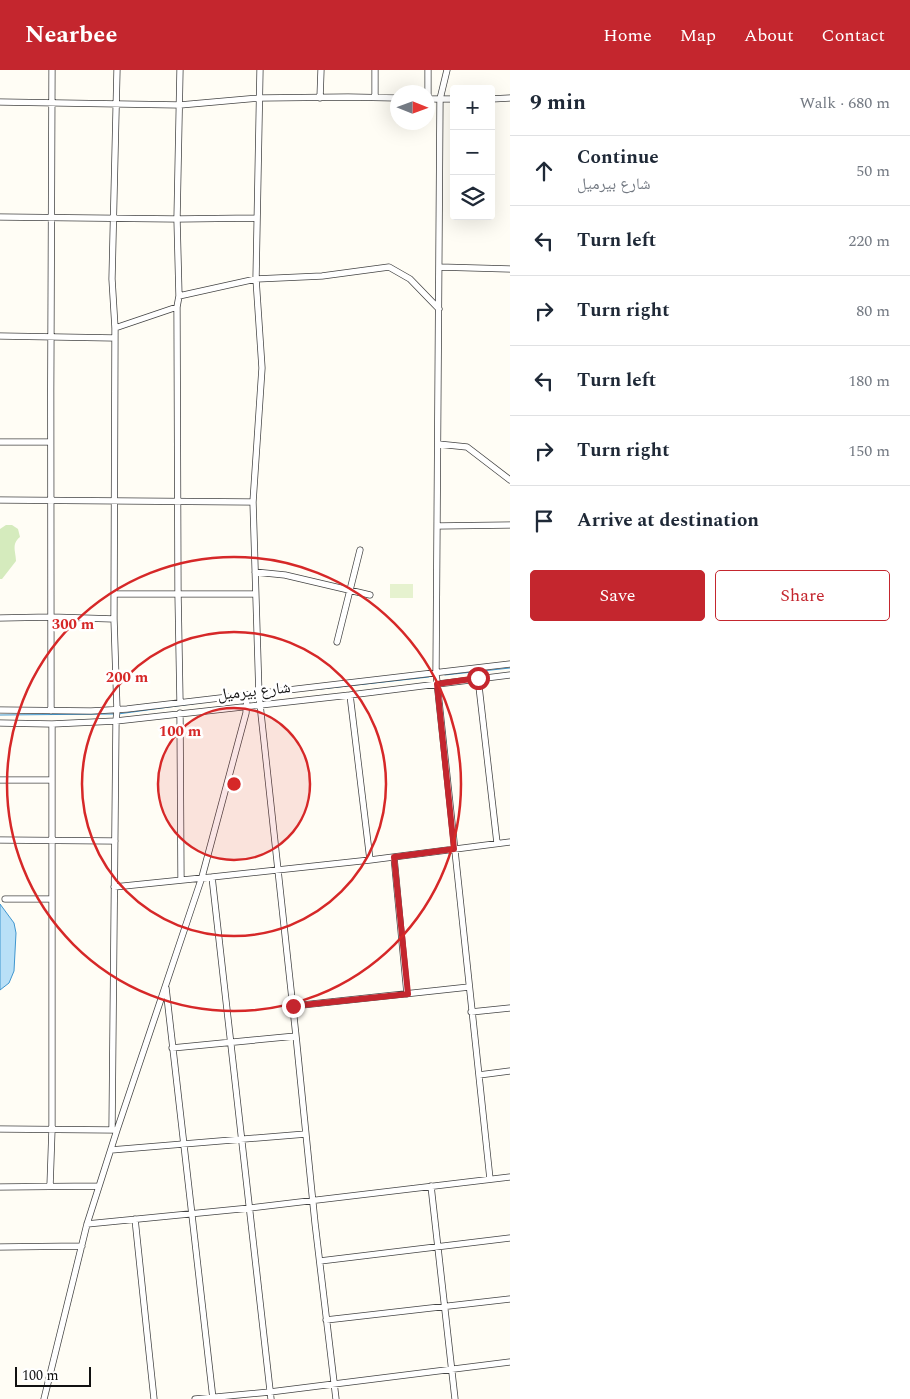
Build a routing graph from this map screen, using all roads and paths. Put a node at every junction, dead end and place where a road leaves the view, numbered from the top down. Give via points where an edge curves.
1 (52, 70) edge
2 (117, 70) edge
3 (180, 70) edge
4 (260, 70) edge
5 (321, 70) edge
6 (375, 70) edge
7 (428, 70) edge
8 (447, 70) edge
9 (428, 85) edge
10 (375, 97) junction
11 (260, 98) junction
12 (320, 98) junction
13 (390, 98) edge
14 (495, 98) edge
15 (510, 98) edge
16 (435, 99) edge
17 (440, 99) junction
18 (450, 99) edge
19 (0, 102) edge
20 (52, 102) junction
21 (116, 103) junction
22 (180, 105) junction
23 (0, 217) edge
24 (52, 217) junction
25 (113, 218) junction
26 (258, 218) junction
27 (177, 219) junction
28 (439, 267) junction
29 (510, 269) edge
30 (256, 279) junction
31 (179, 296) junction
32 (177, 307) junction
33 (439, 309) junction
34 (115, 328) junction
35 (0, 336) edge
36 (50, 338) junction
37 (115, 338) junction
38 (0, 442) edge
39 (50, 442) junction
40 (438, 444) junction
41 (510, 480) edge
42 (0, 500) edge
43 (114, 500) junction
44 (178, 500) junction
45 (50, 501) junction
46 (253, 502) junction
47 (437, 526) junction
48 (510, 526) edge
49 (360, 550) dead end
50 (255, 572) junction
51 (349, 591) junction
52 (178, 593) junction
53 (114, 594) junction
54 (255, 594) junction
55 (370, 595) dead end
56 (51, 617) junction
57 (0, 618) edge
58 (114, 618) junction
59 (337, 642) dead end
60 (510, 664) edge
61 (510, 675) edge
62 (478, 678) junction
63 (436, 679) junction
64 (259, 694) junction
65 (350, 695) junction
66 (247, 696) junction
67 (180, 702) junction
68 (259, 704) junction
69 (247, 706) junction
70 (0, 710) edge
71 (117, 710) junction
72 (51, 711) junction
73 (180, 713) junction
74 (116, 721) junction
75 (0, 723) edge
76 (52, 724) junction
77 (0, 780) edge
78 (52, 780) junction
79 (0, 840) edge
80 (52, 841) junction
81 (115, 841) junction
82 (510, 842) edge
83 (497, 844) junction
84 (454, 849) junction
85 (394, 857) junction
86 (370, 860) junction
87 (277, 870) junction
88 (212, 877) junction
89 (202, 878) junction
90 (181, 880) junction
91 (114, 887) junction
92 (5, 899) dead end
93 (52, 899) junction
94 (166, 986) junction
95 (469, 987) junction
96 (408, 994) junction
97 (293, 1006) junction
98 (510, 1008) edge
99 (472, 1012) junction
100 (296, 1036) junction
101 (231, 1042) junction
102 (172, 1048) junction
103 (510, 1072) edge
104 (478, 1075) junction
105 (0, 1129) edge
106 (52, 1129) junction
107 (114, 1130) junction
108 (306, 1134) junction
109 (241, 1138) junction
110 (183, 1144) junction
111 (110, 1150) junction
112 (510, 1177) edge
113 (490, 1179) junction
114 (50, 1186) junction
115 (99, 1186) junction
116 (431, 1186) junction
117 (0, 1187) edge
118 (312, 1200) junction
119 (250, 1208) junction
120 (191, 1214) junction
121 (135, 1219) junction
122 (87, 1224) junction
123 (510, 1238) edge
124 (82, 1246) junction
125 (0, 1247) edge
126 (437, 1248) junction
127 (320, 1261) junction
128 (510, 1298) edge
129 (444, 1307) junction
130 (326, 1320) junction
131 (510, 1362) edge
132 (451, 1370) junction
133 (334, 1384) junction
134 (270, 1392) junction
135 (213, 1398) edge
136 (44, 1399) edge
137 (154, 1399) edge
138 (195, 1399) edge
139 (271, 1399) edge
140 (336, 1399) edge
141 (455, 1399) edge

1 - 20 street
2 - 21 street
3 - 22 street
4 - 11 street
5 - 12 street
6 - 10 street
7 - 9 street
8 - 17 street
10 - 12 street
10 - 13 street
11 - 12 street
11 - 22 street
11 - 26 street
14 - 15 street
16 - 17 street
17 - 18 street
17 - 28 street
19 - 20 street
20 - 21 street
20 - 24 street
21 - 22 street
21 - 25 street
22 - 27 street
23 - 24 street
24 - 25 street
24 - 36 street
25 - 27 street
25 - 34 street
26 - 27 street
26 - 30 street
27 - 31 street
28 - 29 street
28 - 33 street
30 - 31 street
30 - 33 street via 322,276 389,267 410,279
30 - 46 street via 262,368
31 - 32 street
32 - 34 street
32 - 44 street
33 - 40 street
34 - 37 street
35 - 36 street
36 - 37 street
36 - 39 street
37 - 43 street
38 - 39 street
39 - 45 street
40 - 41 street via 467,447
40 - 47 street
42 - 45 street
43 - 44 street
43 - 45 street
43 - 53 street
44 - 46 street
44 - 52 street
45 - 56 street
46 - 50 street
47 - 48 street
47 - 63 street
49 - 51 street
50 - 51 street
50 - 54 street
51 - 55 street
51 - 59 street
52 - 53 street
52 - 54 street
52 - 67 street
53 - 58 street
54 - 64 street
56 - 57 street
56 - 58 street
56 - 72 street
58 - 71 street
60 - 63 street, شارع بيرميل
61 - 62 street, شارع بيرميل
62 - 63 street, شارع بيرميل
62 - 83 street
63 - 64 street, شارع بيرميل
63 - 65 street, شارع بيرميل
63 - 84 street
64 - 66 street, شارع بيرميل
64 - 68 street
65 - 68 street, شارع بيرميل
65 - 86 street
66 - 67 street, شارع بيرميل
66 - 69 street
67 - 71 street, شارع بيرميل
68 - 69 street, شارع بيرميل
68 - 87 street
69 - 73 street, شارع بيرميل
69 - 89 street
70 - 72 street, شارع بيرميل
71 - 72 street, شارع بيرميل
71 - 74 street
73 - 74 street, شارع بيرميل
73 - 90 street
74 - 76 street, شارع بيرميل
74 - 81 street
75 - 76 street, شارع بيرميل
76 - 78 street
77 - 78 street
78 - 80 street
79 - 80 street
80 - 81 street
80 - 93 street
81 - 91 street
82 - 83 street
83 - 84 street
84 - 85 street
84 - 95 street
85 - 86 street
85 - 96 street
86 - 87 street
87 - 88 street
87 - 97 street
88 - 89 street
88 - 101 street
89 - 90 street
89 - 94 street
90 - 91 street
91 - 107 street
92 - 93 street
93 - 106 street
94 - 102 street
94 - 107 street
95 - 96 street
95 - 99 street
96 - 97 street
97 - 100 street
98 - 99 street
99 - 104 street
100 - 101 street
100 - 108 street
101 - 102 street
101 - 109 street
102 - 110 street
103 - 104 street
104 - 113 street
105 - 106 street
106 - 107 street
106 - 114 street
107 - 111 street
108 - 109 street
108 - 118 street
109 - 110 street
109 - 119 street
110 - 111 street
110 - 120 street
111 - 115 street
112 - 113 street
113 - 116 street
114 - 115 street
114 - 117 street
115 - 122 street
116 - 118 street
116 - 126 street
118 - 119 street
118 - 127 street
119 - 120 street
119 - 134 street
120 - 121 street
120 - 135 street
121 - 122 street
121 - 137 street
122 - 124 street
123 - 126 street
124 - 125 street
124 - 136 street
126 - 127 street
126 - 129 street
127 - 130 street
128 - 129 street
129 - 130 street
129 - 132 street
130 - 133 street
131 - 132 street
132 - 133 street
132 - 141 street
133 - 134 street
133 - 140 street
134 - 135 street
134 - 139 street
135 - 138 street

